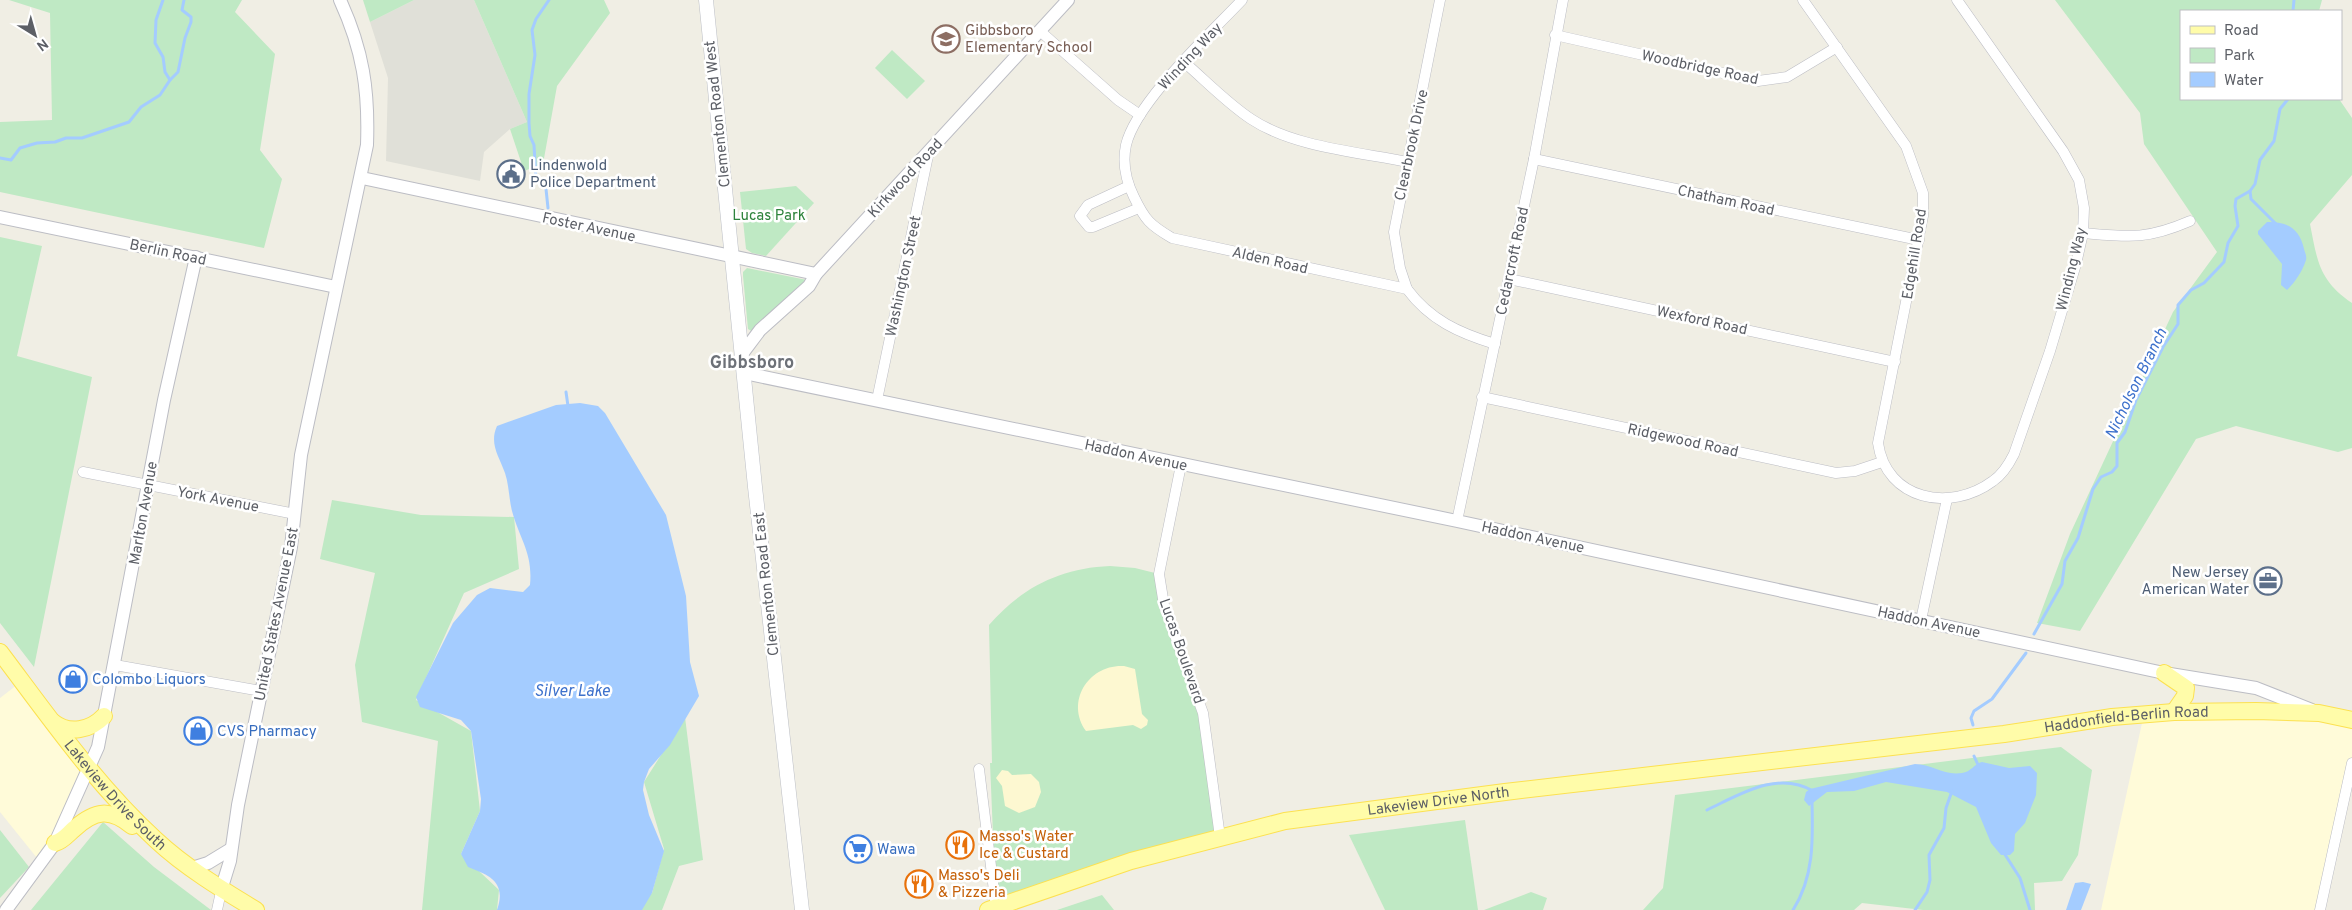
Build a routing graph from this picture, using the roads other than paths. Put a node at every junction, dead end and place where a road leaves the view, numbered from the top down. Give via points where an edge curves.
1 (340, 0) edge
2 (706, 0) edge
3 (1068, 0) edge
4 (1242, 0) edge
5 (1440, 0) edge
6 (1563, 0) edge
7 (1803, 0) edge
8 (1957, 0) edge
9 (1040, 31) junction
10 (1555, 35) junction
11 (1837, 46) junction
12 (1184, 62) junction
13 (1140, 115) junction
14 (930, 152) junction
15 (1534, 159) junction
16 (1408, 162) junction
17 (362, 178) junction
18 (1128, 186) junction
19 (1139, 208) junction
20 (0, 216) edge
21 (2190, 222) dead end
22 (2083, 233) junction
23 (1918, 240) junction
24 (196, 257) junction
25 (733, 257) junction
26 (816, 274) junction
27 (1509, 279) junction
28 (336, 287) junction
29 (1407, 289) junction
30 (1495, 344) junction
31 (742, 354) junction
32 (1895, 362) junction
33 (744, 373) junction
34 (1482, 397) junction
35 (877, 400) junction
36 (1882, 462) junction
37 (1181, 465) junction
38 (83, 472) dead end
39 (147, 484) junction
40 (1947, 499) junction
41 (295, 514) junction
42 (1457, 521) junction
43 (1921, 620) junction
44 (0, 652) edge
45 (115, 665) junction
46 (2164, 673) junction
47 (261, 691) junction
48 (2174, 712) junction
49 (2318, 713) junction
50 (104, 716) junction
51 (2352, 720) edge
52 (53, 722) junction
53 (1902, 746) joint
54 (2352, 763) edge
55 (89, 768) junction
56 (979, 769) dead end
57 (1220, 837) junction
58 (155, 839) junction
59 (55, 843) junction
60 (231, 849) junction
61 (192, 868) junction
62 (222, 887) junction
63 (992, 909) edge
64 (6, 910) edge
65 (217, 910) edge
66 (256, 910) edge
67 (802, 910) edge
68 (2320, 910) edge

1 - 17 street, United States Avenue East via 361,56 369,106
2 - 25 main road, Clementon Road West
3 - 9 street, Kirkwood Road
4 - 12 street, Winding Way
5 - 16 street, Clearbrook Drive
6 - 10 street, Cedarcroft Road
7 - 11 street, Edgehill Road
8 - 22 street, Winding Way via 2074,169 2084,208
9 - 13 street via 1118,100
9 - 14 street, Kirkwood Road
10 - 11 street, Woodbridge Road via 1758,81 1787,76
10 - 15 street, Cedarcroft Road
11 - 23 street, Edgehill Road via 1914,162 1923,193
12 - 13 street, Winding Way
12 - 16 street via 1240,111 1283,135
13 - 18 street, Alden Road via 1126,146 1124,160
14 - 26 street, Kirkwood Road
14 - 35 street, Washington Street
15 - 23 street, Chatham Road
15 - 27 street, Cedarcroft Road
16 - 29 street, Clearbrook Drive via 1394,232
17 - 25 street, Foster Avenue
17 - 28 street, United States Avenue East
18 - 19 street, Alden Road
18 - 19 street via 1088,205 1080,216 1089,227 1093,227
19 - 29 street, Alden Road via 1149,224 1172,238
20 - 24 street, Berlin Road
21 - 22 street via 2144,237
22 - 40 street, Winding Way via 2050,351 2014,454 1993,481 1967,495
23 - 32 street, Edgehill Road
24 - 28 street, Berlin Road
24 - 39 street, Marlton Avenue
25 - 26 street, Foster Avenue
25 - 31 main road, Clementon Road East
26 - 31 street, Kirkwood Road via 810,286 760,330
27 - 30 street, Cedarcroft Road
27 - 32 street, Wexford Road
28 - 41 street, United States Avenue East via 300,455
29 - 30 street via 1426,311 1449,328
30 - 34 street, Cedarcroft Road
31 - 33 main road, Clementon Road East
32 - 36 street, Edgehill Road via 1878,443
33 - 35 street, Haddon Avenue
33 - 67 main road, Clementon Road East
34 - 36 street, Ridgewood Road via 1836,473 1855,472
34 - 42 street, Cedarcroft Road
35 - 37 street, Haddon Avenue
36 - 40 street via 1909,490
37 - 42 street, Haddon Avenue
37 - 57 street, Lucas Boulevard via 1159,574 1164,605 1203,713
38 - 39 street, York Avenue
39 - 41 street, York Avenue
39 - 45 street, Marlton Avenue
40 - 43 street
41 - 47 street, United States Avenue East
42 - 43 street, Haddon Avenue
43 - 46 street, Haddon Avenue
44 - 52 main road, Lakeview Drive South
45 - 47 street
45 - 50 street, Marlton Avenue
46 - 48 main road via 2186,688 2186,696
46 - 49 street, Haddon Avenue via 2256,688
47 - 60 street, United States Avenue East
48 - 49 main road, Haddonfield-Berlin Road
48 - 53 main road, Haddonfield-Berlin Road via 2112,717
49 - 51 main road, Haddonfield-Berlin Road
50 - 52 main road via 86,729 70,729
50 - 55 street, Marlton Avenue via 98,747
52 - 55 main road, Lakeview Drive South
53 - 57 main road, Lakeview Drive North via 1285,821
54 - 68 street
55 - 58 main road, Lakeview Drive South
55 - 59 street, Marlton Avenue
56 - 63 street
57 - 63 main road, Lakeview Drive North via 1131,861
58 - 59 main road via 109,813 95,815 82,822
58 - 61 main road, Lakeview Drive South
59 - 64 street, Marlton Avenue
60 - 61 street via 208,863
60 - 62 street, United States Avenue East
61 - 62 main road, Lakeview Drive South
62 - 65 street, United States Avenue East
62 - 66 main road, Lakeview Drive South

